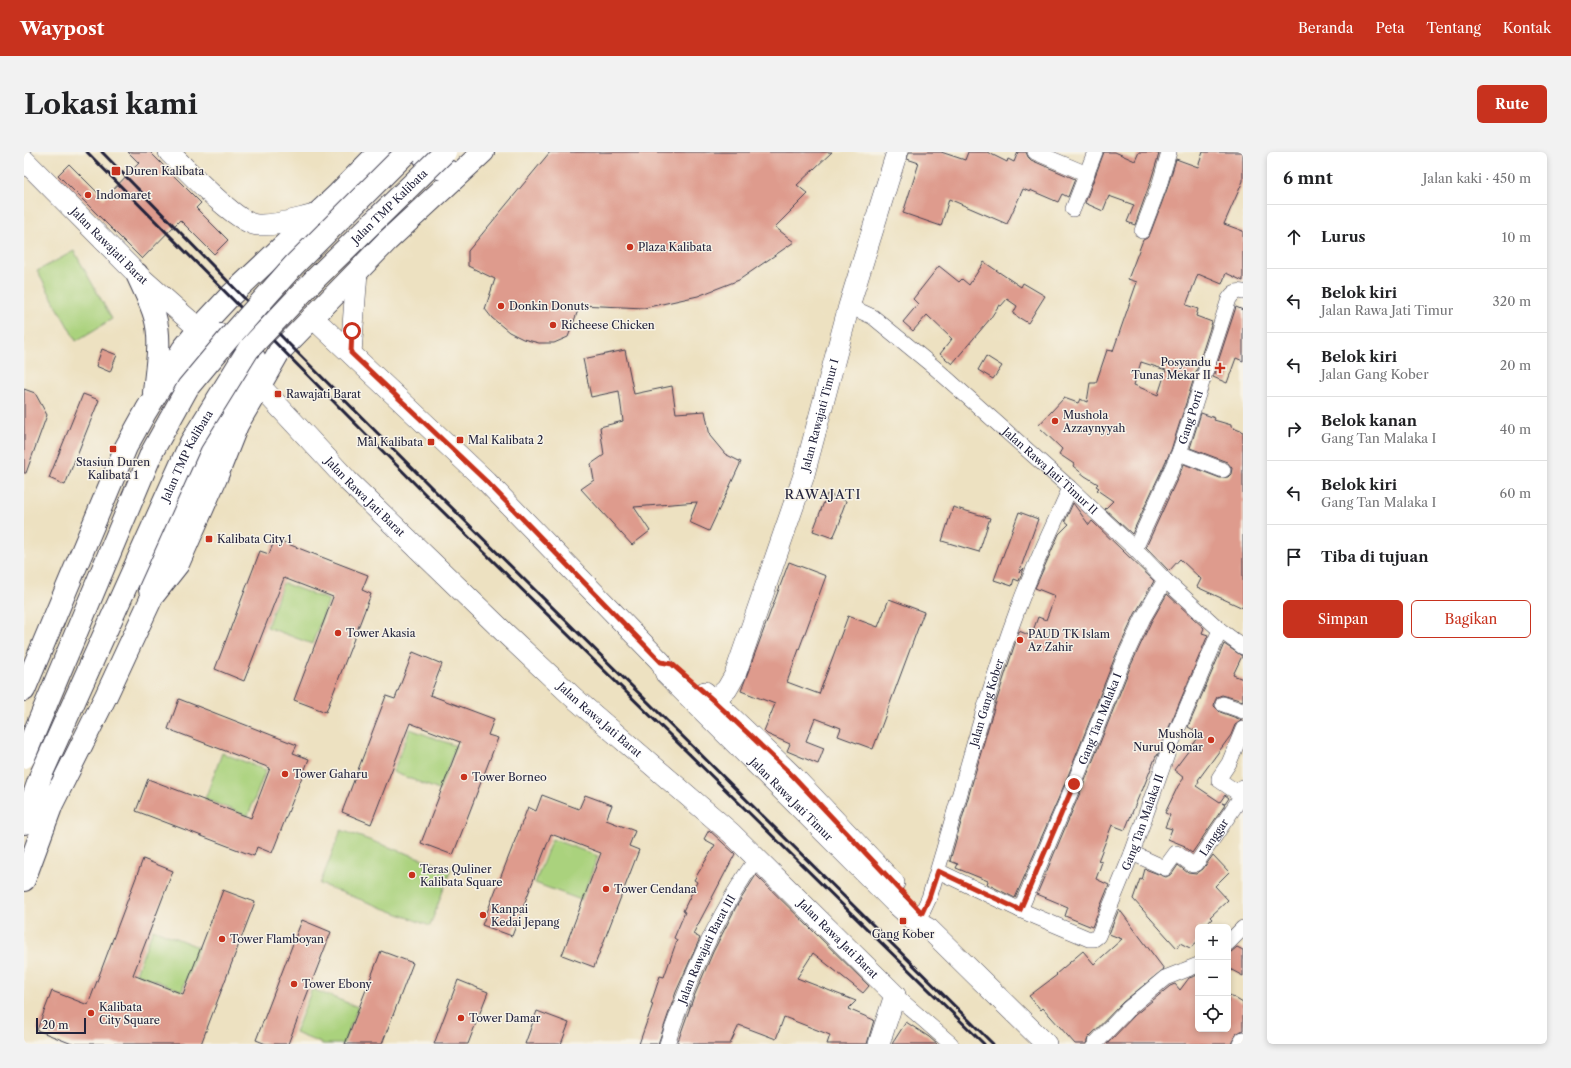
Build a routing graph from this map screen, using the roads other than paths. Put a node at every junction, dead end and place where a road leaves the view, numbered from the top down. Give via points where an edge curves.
1 (169, 152) edge
2 (379, 152) edge
3 (407, 152) edge
4 (420, 152) edge
5 (445, 152) edge
6 (483, 152) edge
7 (897, 152) edge
8 (1035, 152) edge
9 (1095, 152) edge
10 (1169, 152) edge
11 (24, 160) edge
12 (462, 173) junction
13 (1087, 174) junction
14 (338, 194) junction
15 (1073, 209) dead end
16 (315, 215) junction
17 (1142, 231) dead end
18 (387, 241) junction
19 (357, 272) junction
20 (137, 274) junction
21 (1243, 292) edge
22 (850, 306) junction
23 (312, 317) junction
24 (199, 329) junction
25 (351, 353) junction
26 (259, 384) junction
27 (153, 398) junction
28 (1179, 453) junction
29 (1223, 470) dead end
30 (1070, 488) junction
31 (1135, 549) junction
32 (1165, 580) junction
33 (152, 597) junction
34 (1220, 630) junction
35 (1243, 647) edge
36 (24, 690) edge
37 (1223, 704) dead end
38 (710, 707) junction
39 (1243, 711) edge
40 (1243, 729) edge
41 (24, 757) edge
42 (1242, 795) edge
43 (24, 823) edge
44 (1132, 853) junction
45 (756, 859) junction
46 (938, 871) junction
47 (24, 880) edge
48 (1020, 910) junction
49 (922, 921) junction
50 (1243, 928) edge
51 (1231, 940) edge
52 (1195, 966) edge
53 (894, 995) junction
54 (1243, 1039) edge
55 (667, 1044) edge
56 (879, 1044) edge
57 (951, 1044) edge
58 (1046, 1044) edge
59 (1095, 1044) edge
60 (1240, 1044) edge

1 - 16 street via 224,206 256,226
2 - 14 main road
3 - 41 main road, bridge via 294,265 188,387 152,452
4 - 12 main road via 441,169
5 - 43 main road, Jalan TMP Kalibata, bridge via 315,279 248,350 191,442 41,775
6 - 12 main road
7 - 22 street, Jalan Rawajati Timur I
8 - 13 street
9 - 13 street
10 - 17 street
11 - 20 street, Jalan Rawajati Barat
12 - 18 main road
13 - 15 street
14 - 16 main road
14 - 18 main road via 354,190 363,191 386,214 390,225
16 - 24 main road
18 - 19 main road
19 - 23 main road
19 - 25 street
20 - 24 street, Jalan Rawajati Barat
20 - 27 main road via 151,306 158,331
21 - 28 street, Gang Porti via 1233,293 1229,299
22 - 30 street, Jalan Rawa Jati Timur II via 873,317 934,366
22 - 38 street, Jalan Rawajati Timur I via 803,478 735,675 727,689
23 - 25 street, Jalan Rawa Jati Timur
23 - 26 main road via 278,352
24 - 27 main road
25 - 38 street, Jalan Rawa Jati Timur via 487,482 661,662 672,664
26 - 33 main road via 237,425 178,564
26 - 45 street, Jalan Rawa Jati Barat via 348,481 505,633 573,697 731,833
27 - 33 main road via 182,375 220,335 234,340 254,356 256,364 253,375 206,454 169,534 151,580
27 - 36 main road via 126,447
28 - 29 street
28 - 31 street, Gang Porti
30 - 31 street, Jalan Rawa Jati Timur II
30 - 46 street, Jalan Gang Kober via 1016,613 966,768
31 - 32 street, Jalan Rawa Jati Timur II
32 - 34 street, Jalan Rawa Jati Timur II
32 - 48 street, Gang Tan Malaka I via 1143,618 1123,661
33 - 47 main road via 52,804
34 - 35 street, Jalan Rawa Jati Timur II
34 - 44 street, Gang Tan Malaka II via 1169,749
37 - 39 street
38 - 49 street, Jalan Rawa Jati Timur via 793,776
40 - 42 street, Langgar via 1229,763 1219,778
42 - 44 street, Langgar via 1196,864 1176,853 1165,868
44 - 48 street, Gang Tan Malaka II via 1098,936 1094,939
45 - 53 street, Jalan Rawa Jati Barat
45 - 55 street, Jalan Rawajati Barat III via 717,920 678,1010
46 - 48 street
46 - 49 street, Jalan Gang Kober
49 - 58 street, Jalan Rawa Jati Timur
50 - 51 street
52 - 59 street via 1165,978 1129,1008
53 - 56 street
53 - 57 street, Jalan Rawa Jati Barat
54 - 60 street

